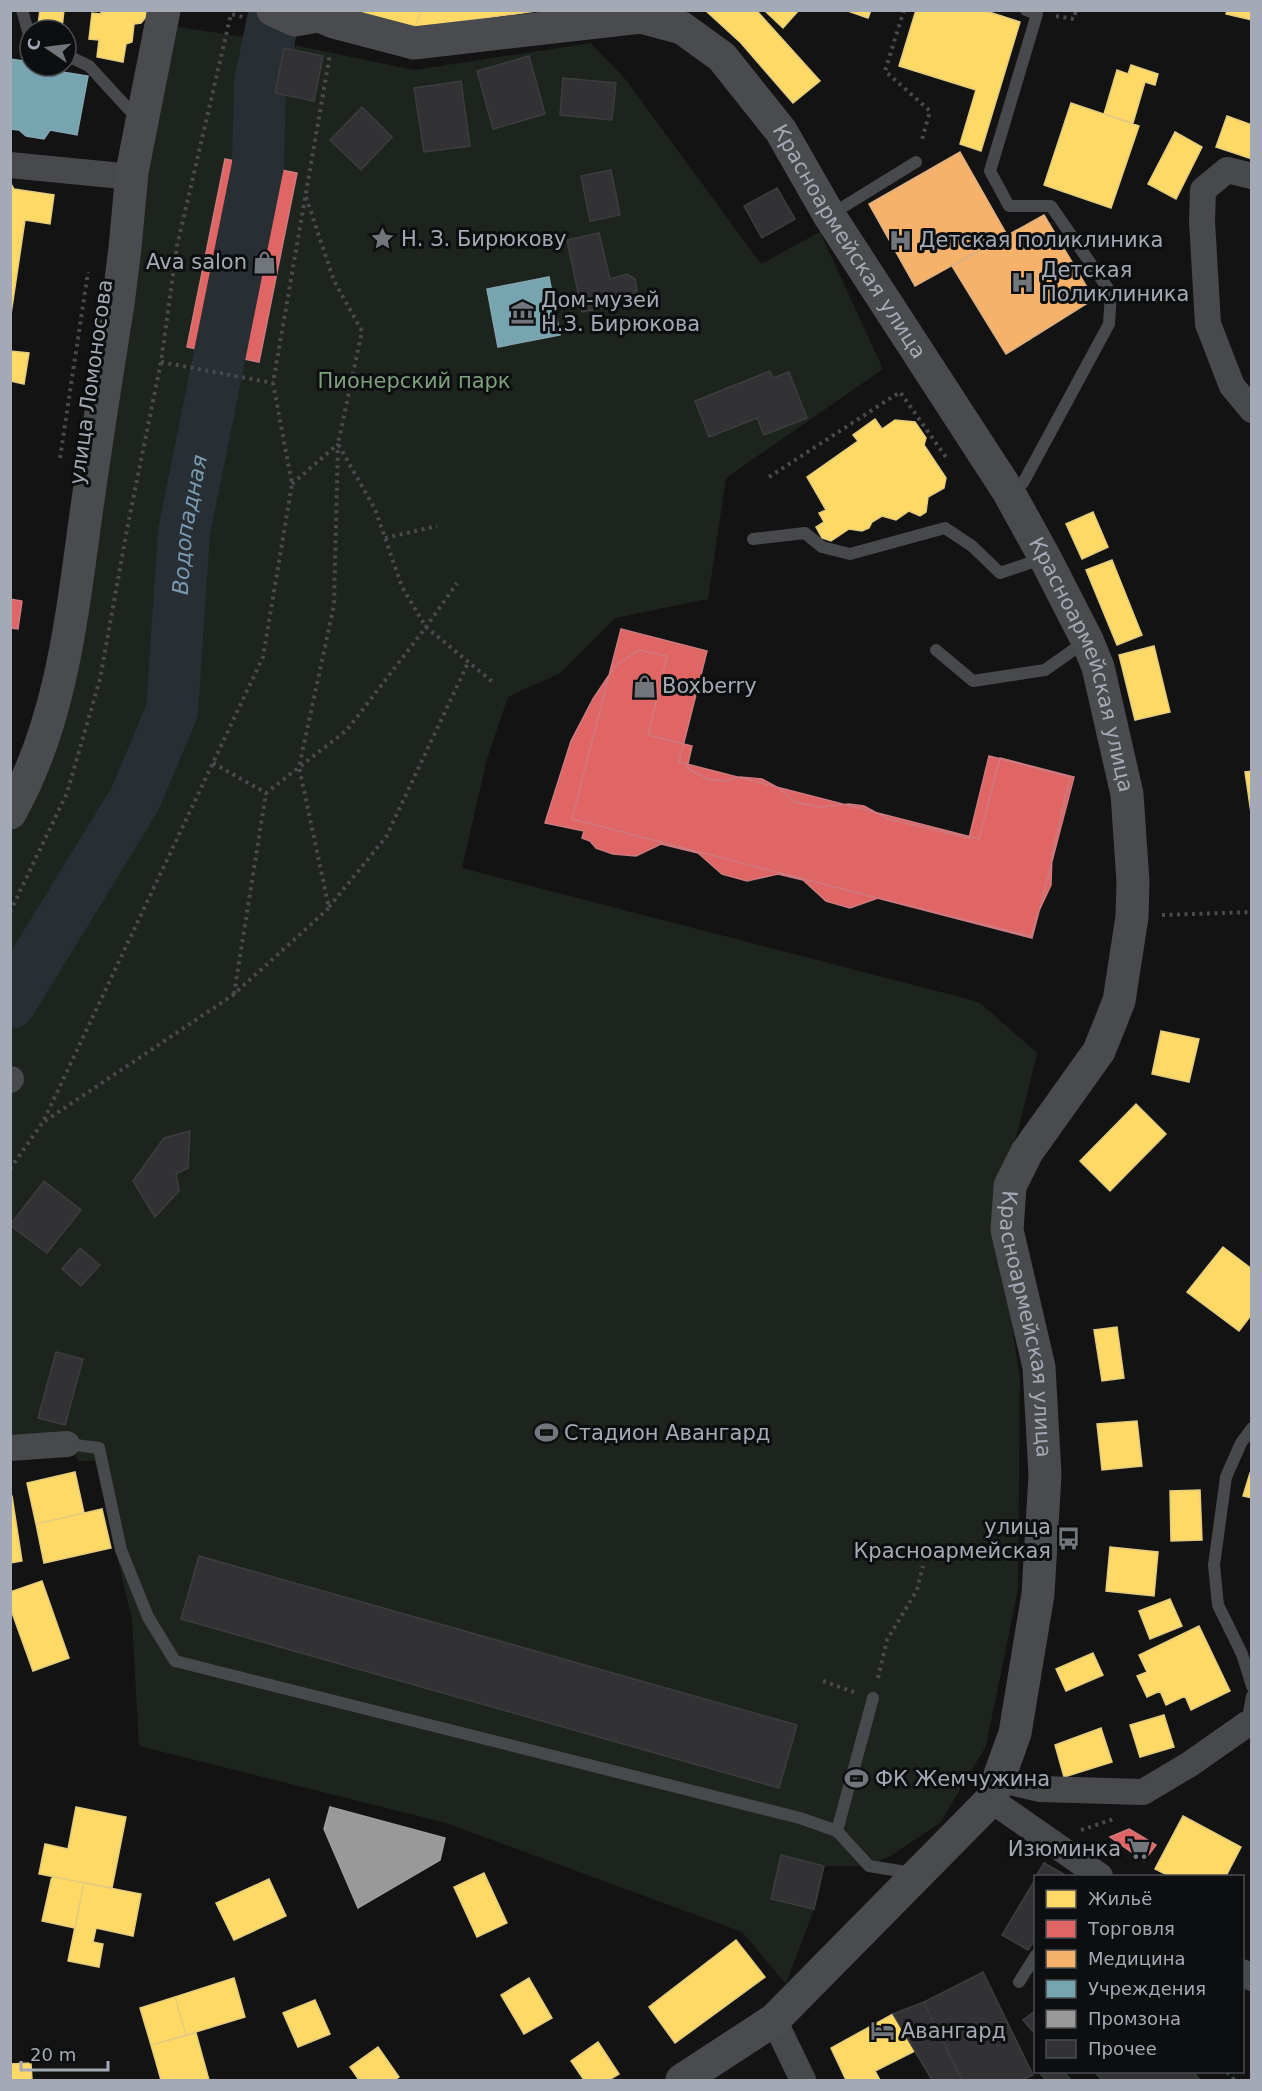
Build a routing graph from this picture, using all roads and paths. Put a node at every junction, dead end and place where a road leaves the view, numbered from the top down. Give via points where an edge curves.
1 (157, 10) edge
2 (164, 10) edge
3 (904, 10) edge
4 (1026, 10) edge
5 (231, 14) dead end
6 (305, 16) edge
7 (78, 61) edge
8 (135, 116) junction
9 (916, 162) joint
10 (10, 165) edge
11 (122, 176) junction
12 (1251, 176) edge
13 (306, 196) junction
14 (829, 215) junction
15 (161, 362) junction
16 (273, 383) junction
17 (1251, 410) edge
18 (338, 444) junction
19 (951, 465) dead end
20 (770, 477) dead end
21 (292, 484) junction
22 (1008, 491) junction
23 (437, 526) dead end
24 (385, 538) junction
25 (753, 539) dead end
26 (1045, 558) junction
27 (456, 583) dead end
28 (426, 627) junction
29 (1087, 640) junction
30 (936, 650) dead end
31 (468, 663) junction
32 (494, 683) dead end
33 (213, 763) junction
34 (18, 767) edge
35 (299, 767) junction
36 (266, 793) junction
37 (10, 813) edge
38 (329, 908) junction
39 (10, 912) edge
40 (1251, 912) edge
41 (1132, 917) junction
42 (233, 994) junction
43 (43, 1122) junction
44 (10, 1170) edge
45 (1251, 1428) edge
46 (67, 1444) joint
47 (10, 1448) edge
48 (923, 1566) dead end
49 (824, 1681) dead end
50 (1251, 1686) edge
51 (1251, 1696) edge
52 (873, 1698) junction
53 (1249, 1723) edge
54 (994, 1790) junction
55 (837, 1831) junction
56 (920, 1874) junction
57 (1093, 1875) edge
58 (1034, 1957) edge
59 (1019, 1982) dead end
60 (774, 2020) junction
61 (682, 2080) edge
62 (803, 2080) edge

1 - 8 main road, улица Ломоносова
2 - 37 main road via 132,172 118,304 65,655 39,753
3 - 9 path via 885,70 930,111
4 - 22 lane via 1037,14 990,171 1009,206 1050,206 1111,293 1109,324 1023,483
5 - 15 path via 177,246
6 - 13 path
6 - 14 main road, Красноармейская улица via 414,43 641,17 682,28 722,57 781,131
7 - 8 lane via 89,66
8 - 11 main road, улица Ломоносова
9 - 14 lane
10 - 11 street
11 - 34 main road, улица Ломоносова via 50,662
12 - 17 street via 1227,170 1203,190 1202,221 1208,324 1232,386
13 - 16 path
13 - 18 path via 334,281 362,331
14 - 22 main road, Красноармейская улица
15 - 16 path
15 - 39 path via 100,679 67,793
16 - 21 path
18 - 21 path
18 - 24 path via 375,509
18 - 35 path via 333,605
19 - 20 path via 900,392
21 - 33 path via 263,657
22 - 26 main road, Красноармейская улица
23 - 24 path
24 - 28 path via 402,587
25 - 26 lane via 805,533 822,547 850,554 945,528 972,546 999,573
26 - 29 main road, Красноармейская улица
27 - 28 path
28 - 31 path
28 - 35 path via 347,730
29 - 30 lane via 1045,670 973,681
29 - 41 main road, Красноармейская улица via 1098,667 1127,794 1134,882
31 - 32 path
31 - 38 path via 386,837
33 - 36 path
33 - 43 path
35 - 36 path
35 - 38 path
36 - 42 path
38 - 42 path
40 - 41 path
41 - 54 main road, Красноармейская улица via 1119,1000 1099,1051 1027,1152 1010,1186 1007,1230 1039,1367 1045,1474 1038,1594 1015,1733
42 - 43 path
43 - 44 path
45 - 50 lane via 1226,1477 1214,1565 1218,1605 1242,1654
46 - 47 street
46 - 55 lane via 99,1448 122,1550 148,1617 175,1661 788,1815
48 - 52 path via 917,1590 887,1641
49 - 52 path
51 - 53 lane
52 - 55 lane
53 - 54 street via 1143,1792
54 - 56 main road
54 - 57 street
55 - 56 lane via 869,1866
56 - 60 main road
58 - 59 lane
60 - 61 main road
60 - 62 street

